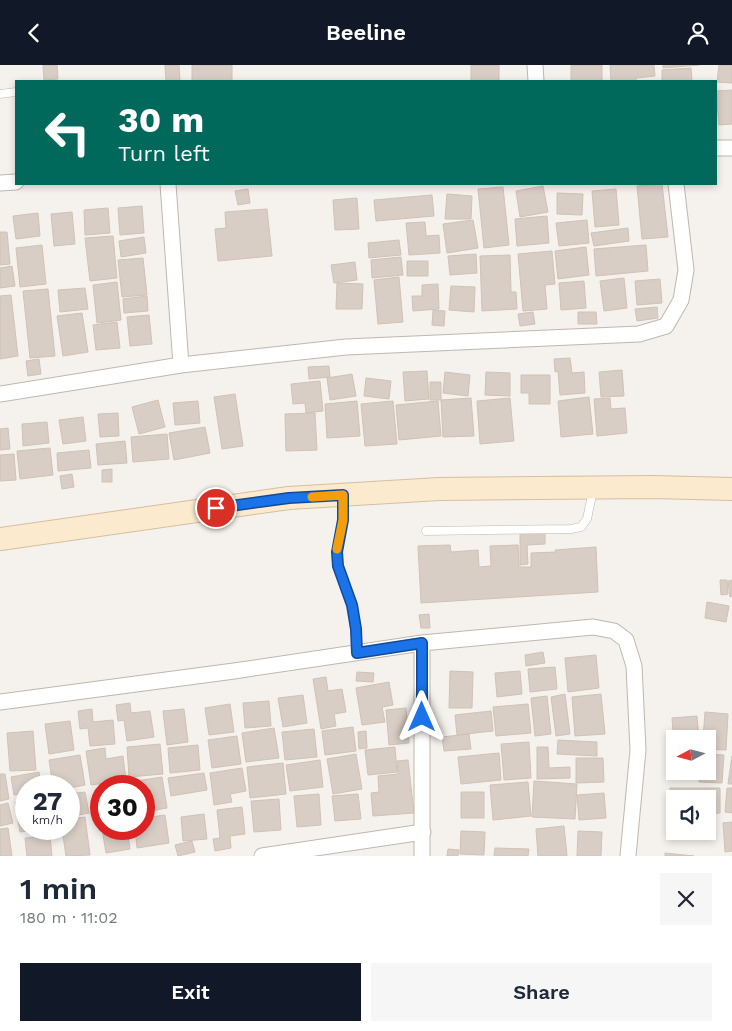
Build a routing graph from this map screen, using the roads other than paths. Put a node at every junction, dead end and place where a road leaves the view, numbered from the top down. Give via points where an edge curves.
1 (536, 65) edge
2 (536, 80) edge
3 (15, 93) edge
4 (0, 94) edge
5 (717, 148) edge
6 (732, 148) edge
7 (15, 182) edge
8 (0, 183) edge
9 (168, 185) edge
10 (676, 185) edge
11 (181, 365) junction
12 (0, 394) edge
13 (593, 488) junction
14 (732, 489) edge
15 (343, 495) junction
16 (426, 531) dead end
17 (0, 539) edge
18 (422, 643) junction
19 (357, 653) junction
20 (0, 702) edge
21 (423, 832) junction
22 (262, 856) edge
23 (422, 856) edge
24 (628, 856) edge

1 - 2 street
3 - 4 lane
5 - 6 street
7 - 8 street
9 - 11 street
10 - 11 street via 686,270 681,301 666,326 639,334 346,347
11 - 12 street
13 - 14 main road
13 - 15 main road via 439,489
13 - 16 lane via 587,519 581,527
15 - 17 main road via 289,498
15 - 19 lane via 338,566 352,605
18 - 19 street
18 - 21 street
18 - 24 street via 593,627 614,631 626,640 634,665 638,750
19 - 20 street
21 - 22 street
21 - 23 street

